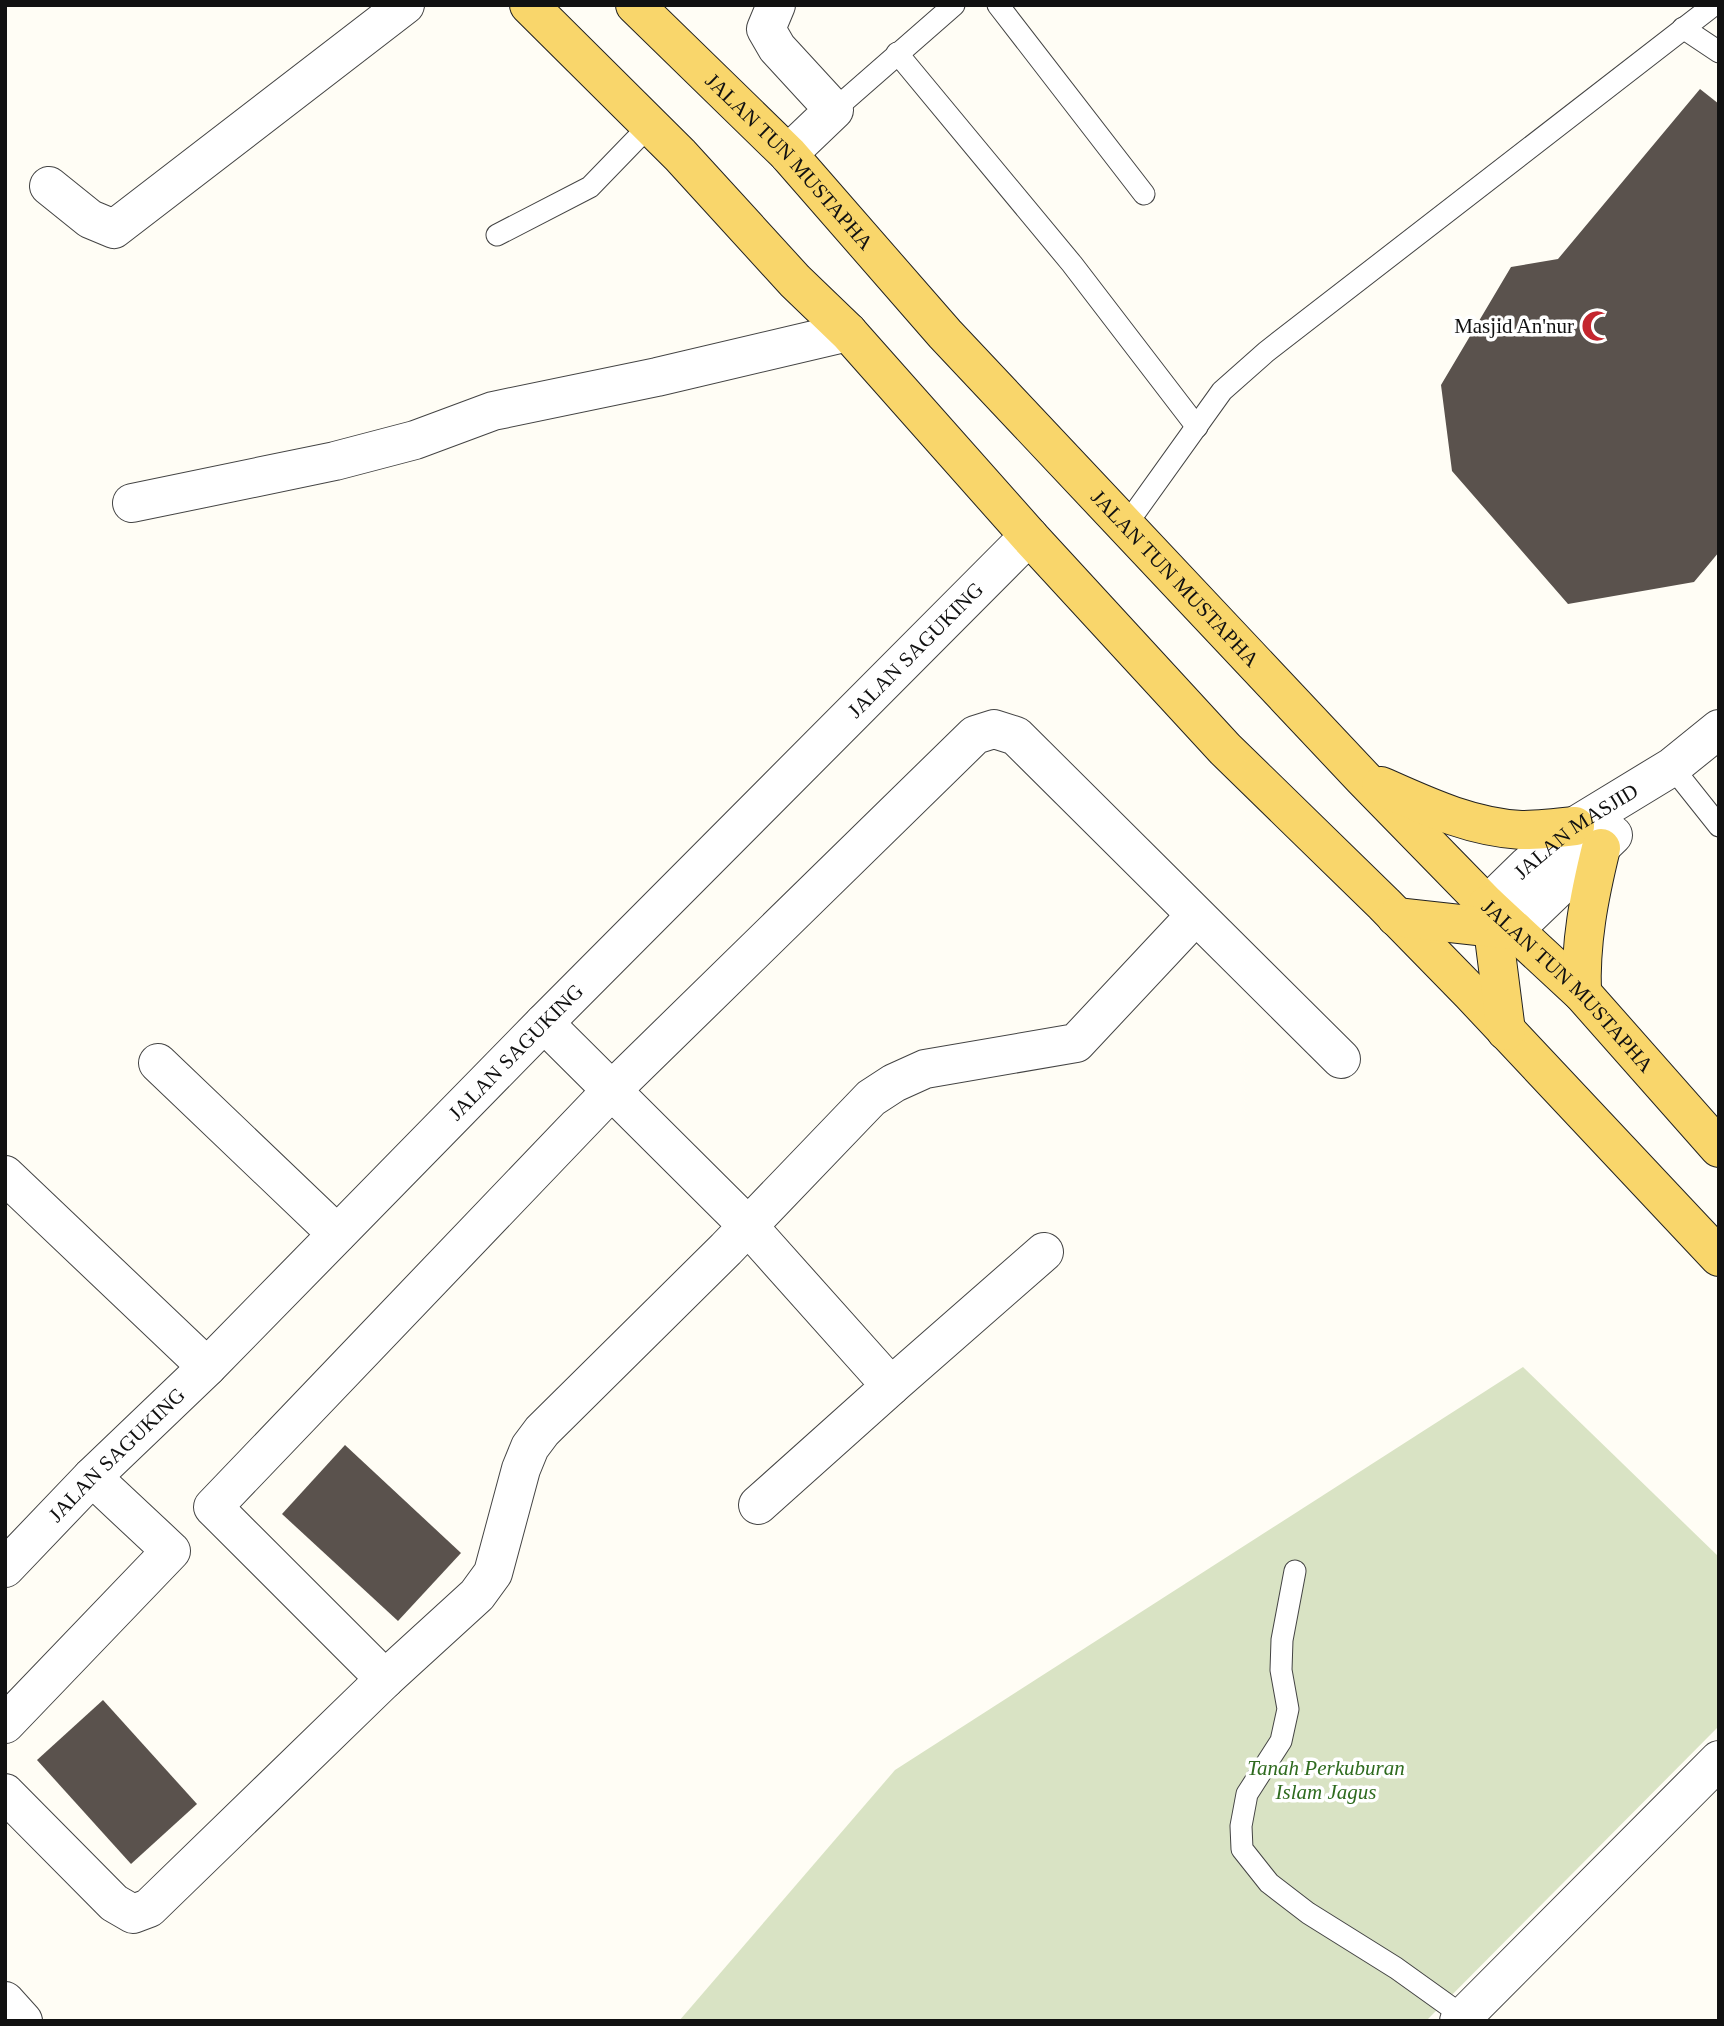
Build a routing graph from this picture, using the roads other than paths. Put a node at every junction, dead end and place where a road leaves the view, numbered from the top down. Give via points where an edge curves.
1 (405, 5) edge
2 (529, 5) edge
3 (635, 5) edge
4 (776, 5) edge
5 (954, 5) edge
6 (998, 5) edge
7 (1714, 5) edge
8 (1683, 28) junction
9 (1719, 52) edge
10 (897, 53) junction
11 (834, 110) junction
12 (650, 125) junction
13 (788, 154) junction
14 (49, 186) dead end
15 (1144, 194) dead end
16 (497, 235) dead end
17 (848, 332) junction
18 (1197, 427) junction
19 (132, 503) dead end
20 (1126, 526) junction
21 (1029, 536) junction
22 (1719, 729) edge
23 (1672, 767) junction
24 (1363, 778) junction
25 (1719, 826) edge
26 (1588, 837) junction
27 (1195, 916) junction
28 (1396, 917) junction
29 (1498, 922) junction
30 (1582, 993) junction
31 (544, 1023) junction
32 (1506, 1031) junction
33 (1341, 1059) dead end
34 (158, 1063) dead end
35 (611, 1090) junction
36 (1719, 1148) edge
37 (5, 1175) edge
38 (748, 1226) junction
39 (337, 1234) junction
40 (1044, 1252) dead end
41 (1719, 1257) edge
42 (207, 1367) junction
43 (891, 1386) junction
44 (92, 1476) junction
45 (758, 1505) dead end
46 (213, 1507) junction
47 (170, 1551) junction
48 (9, 1556) edge
49 (1295, 1572) dead end
50 (386, 1679) junction
51 (5, 1724) edge
52 (1719, 1760) edge
53 (5, 1793) edge
54 (5, 2001) edge
55 (1461, 2018) edge
56 (23, 2021) edge

1 - 14 street via 114,229 90,219
2 - 12 main road
3 - 13 main road, JALAN TUN MUSTAPHA
4 - 11 street via 766,29 777,48
5 - 10 lane
6 - 15 lane
7 - 8 lane
8 - 9 lane
8 - 18 lane via 1266,352 1222,391
10 - 11 lane
10 - 18 lane via 1072,264
11 - 13 street
12 - 16 lane via 590,187
12 - 17 main road
13 - 20 main road, JALAN TUN MUSTAPHA via 945,334
17 - 19 street via 493,411 415,440 335,461
17 - 21 main road
18 - 20 lane
20 - 24 main road, JALAN TUN MUSTAPHA
21 - 28 main road via 1225,749
21 - 31 street, JALAN SAGUKING
22 - 23 street, JALAN MASJID
23 - 25 lane
23 - 26 street, JALAN MASJID
24 - 26 main road via 1480,825
24 - 29 main road, JALAN TUN MUSTAPHA
26 - 29 street, JALAN MASJID
26 - 30 main road
27 - 33 street
27 - 35 street via 1016,736 994,729 975,735
27 - 38 street via 1076,1043 925,1069 894,1083 872,1098
28 - 29 main road
28 - 32 main road
29 - 30 main road, JALAN TUN MUSTAPHA
29 - 32 main road
30 - 36 main road, JALAN TUN MUSTAPHA
31 - 35 street
31 - 39 street, JALAN SAGUKING
32 - 41 main road
34 - 39 street
35 - 38 street
35 - 46 street
37 - 42 street
38 - 43 street
38 - 50 street via 542,1431 522,1469 493,1573 477,1595
39 - 42 street, JALAN SAGUKING
40 - 43 street
42 - 44 street, JALAN SAGUKING
43 - 45 street
44 - 47 street
44 - 48 street, JALAN SAGUKING
46 - 47 street
46 - 50 street
47 - 51 street
49 - 55 lane via 1282,1640 1281,1670 1289,1709 1281,1741 1247,1794 1242,1849 1269,1883 1396,1968
50 - 53 street via 149,1908 133,1914 114,1903
52 - 55 street
54 - 56 street

